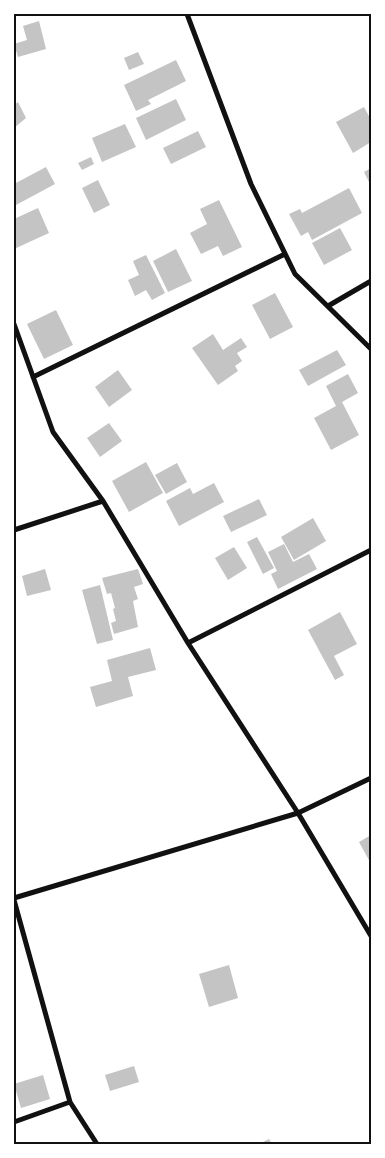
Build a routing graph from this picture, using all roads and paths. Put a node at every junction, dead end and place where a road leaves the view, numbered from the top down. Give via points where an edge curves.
1 (187, 14) edge
2 (285, 254) junction
3 (371, 281) edge
4 (328, 306) junction
5 (14, 324) edge
6 (371, 349) edge
7 (33, 377) junction
8 (104, 502) junction
9 (14, 530) edge
10 (371, 550) edge
11 (188, 643) junction
12 (371, 778) edge
13 (298, 813) junction
14 (14, 899) edge
15 (371, 936) edge
16 (70, 1102) junction
17 (14, 1122) edge
18 (97, 1144) edge

1 - 2 street via 251,184
2 - 4 street via 295,274
2 - 7 street
3 - 4 street
4 - 6 street
5 - 7 street
7 - 8 street via 53,432
8 - 9 street
8 - 11 street
10 - 11 street
11 - 13 street
12 - 13 street
13 - 14 street
13 - 15 street
14 - 16 street
16 - 17 street
16 - 18 street

